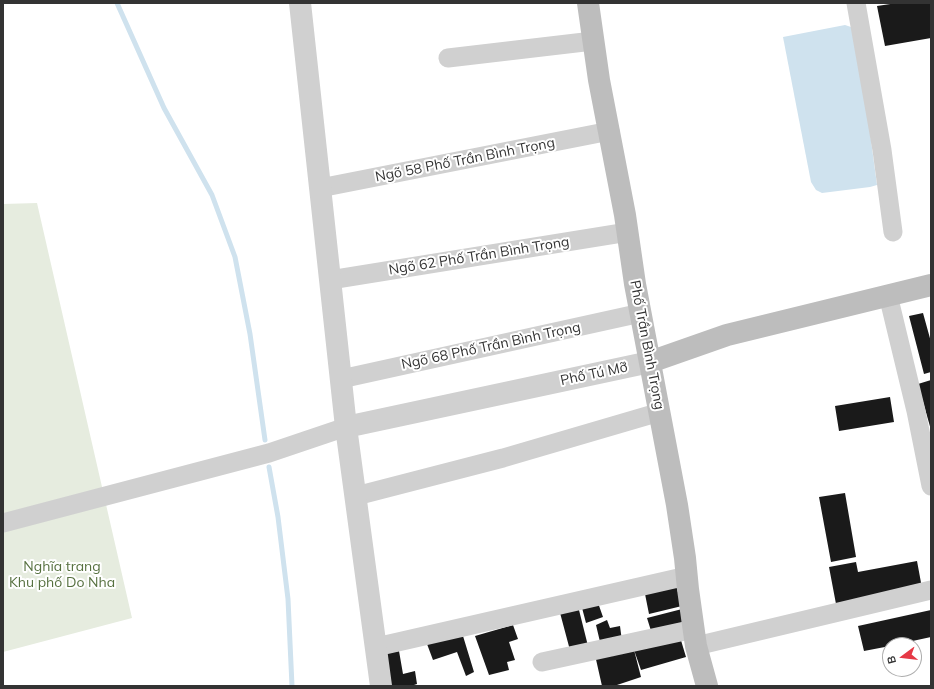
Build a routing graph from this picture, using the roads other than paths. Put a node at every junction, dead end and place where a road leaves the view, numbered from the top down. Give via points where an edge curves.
1 (300, 3) edge
2 (588, 3) edge
3 (856, 3) edge
4 (593, 41) junction
5 (448, 58) dead end
6 (610, 131) junction
7 (320, 188) junction
8 (628, 232) junction
9 (893, 232) dead end
10 (330, 280) junction
11 (931, 285) edge
12 (888, 295) junction
13 (640, 313) junction
14 (650, 362) junction
15 (341, 379) junction
16 (660, 412) junction
17 (346, 427) junction
18 (931, 486) edge
19 (356, 496) junction
20 (3, 523) edge
21 (687, 576) junction
22 (931, 590) edge
23 (695, 638) junction
24 (376, 647) junction
25 (542, 662) dead end
26 (381, 686) edge
27 (707, 686) edge

1 - 7 street
2 - 4 main road, Phố Trần Bình Trọng
3 - 9 street via 882,150
4 - 5 street
4 - 6 main road, Phố Trần Bình Trọng
6 - 7 street, Ngõ 58 Phố Trần Bình Trọng
6 - 8 main road, Phố Trần Bình Trọng
7 - 10 street
8 - 10 street, Ngõ 62 Phố Trần Bình Trọng
8 - 13 main road, Phố Trần Bình Trọng
10 - 15 street
11 - 12 main road, Phố Tú Mỡ
12 - 14 main road, Phố Tú Mỡ via 727,335
12 - 18 street
13 - 14 main road, Phố Trần Bình Trọng
13 - 15 street, Ngõ 68 Phố Trần Bình Trọng
14 - 16 main road, Phố Trần Bình Trọng
14 - 17 street, Phố Tú Mỡ
15 - 17 street
16 - 19 street via 503,458
16 - 21 main road, Phố Trần Bình Trọng
17 - 19 street
17 - 20 street via 269,453
19 - 24 street
21 - 23 main road, Phố Trần Bình Trọng
21 - 24 street
22 - 23 street
23 - 25 street
23 - 27 main road, Phố Trần Bình Trọng
24 - 26 street

